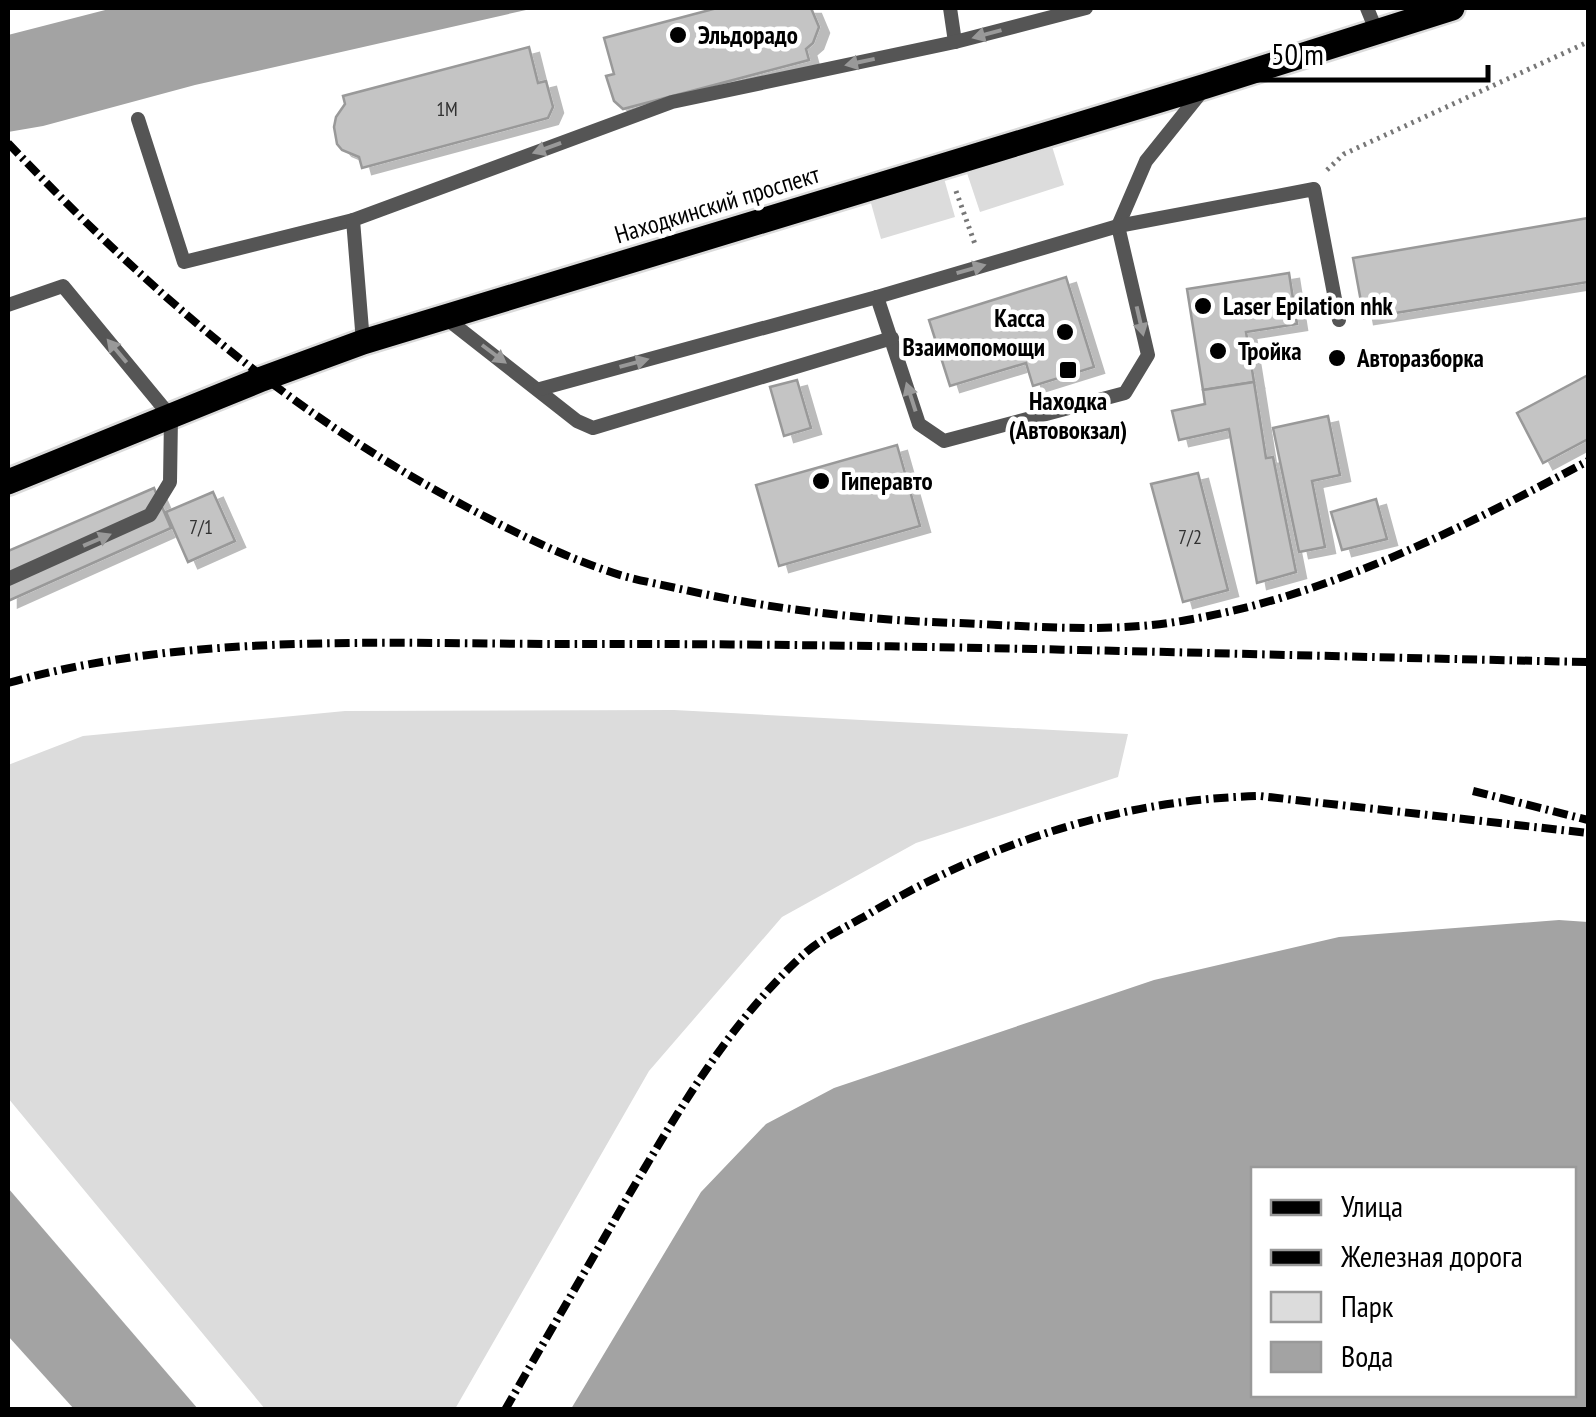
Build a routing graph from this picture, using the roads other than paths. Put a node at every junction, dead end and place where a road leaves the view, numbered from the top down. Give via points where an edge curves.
1 (950, 8) edge
2 (1086, 8) edge
3 (1452, 8) edge
4 (1371, 19) edge
5 (955, 42) junction
6 (1206, 86) junction
7 (138, 119) dead end
8 (353, 220) junction
9 (1118, 226) junction
10 (877, 297) junction
11 (8, 306) edge
12 (448, 319) junction
13 (1339, 320) dead end
14 (892, 338) junction
15 (363, 342) junction
16 (540, 389) junction
17 (171, 416) junction
18 (8, 482) edge
19 (8, 579) edge

1 - 5 lane
2 -> 5 lane
3 - 4 main road, Находкинский проспект
4 - 6 main road, Находкинский проспект
5 -> 8 lane via 672,102
6 - 9 lane via 1146,160
6 - 12 main road, Находкинский проспект
7 - 8 lane via 184,262
8 - 15 lane
10 -> 9 lane
9 - 13 lane via 1314,188
9 -> 14 lane via 1148,355 1125,392 944,441 919,424
10 - 14 lane
16 -> 10 lane
17 -> 11 lane via 63,286
12 - 15 main road, Находкинский проспект
12 -> 16 lane
14 - 16 lane via 594,428
15 - 17 main road, Находкинский проспект
17 - 18 main road, Находкинский проспект
19 -> 17 lane via 150,515 170,482

